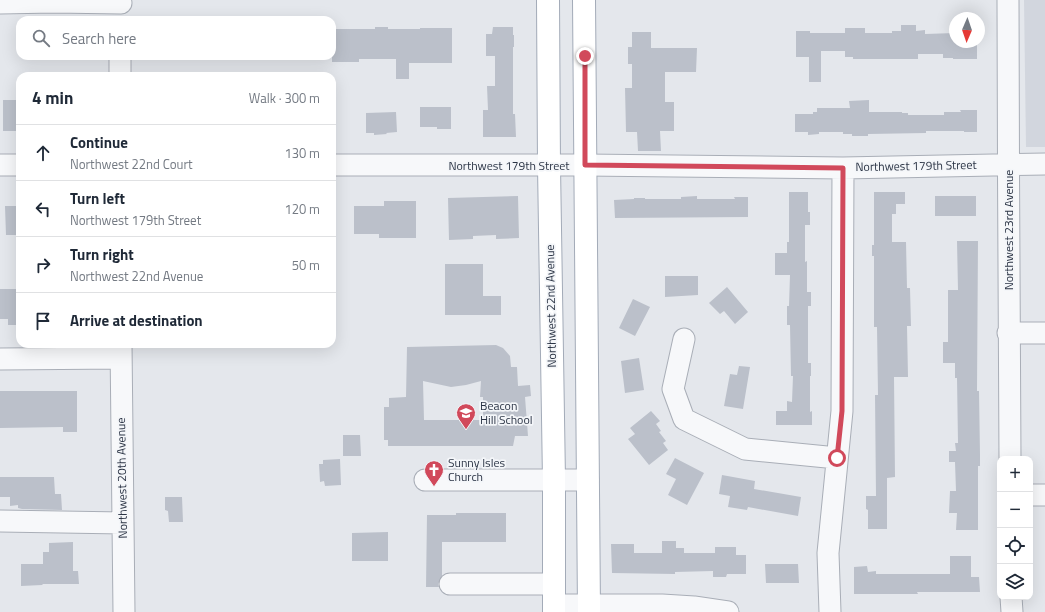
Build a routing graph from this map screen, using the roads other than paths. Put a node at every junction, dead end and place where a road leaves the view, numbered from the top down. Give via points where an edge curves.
1 (548, 0) edge
2 (584, 0) edge
3 (1008, 0) edge
4 (0, 3) edge
5 (121, 8) edge
6 (120, 60) edge
7 (120, 72) edge
8 (1009, 164) junction
9 (1045, 164) edge
10 (0, 165) edge
11 (16, 165) edge
12 (336, 165) edge
13 (585, 165) junction
14 (549, 166) junction
15 (843, 168) junction
16 (1008, 333) junction
17 (1045, 333) edge
18 (684, 339) dead end
19 (121, 351) edge
20 (0, 359) edge
21 (1010, 456) edge
22 (837, 458) junction
23 (425, 480) dead end
24 (554, 480) junction
25 (588, 480) junction
26 (1033, 495) edge
27 (1045, 495) edge
28 (0, 521) edge
29 (123, 523) junction
30 (450, 584) dead end
31 (554, 600) edge
32 (1011, 600) edge
33 (589, 608) edge
34 (693, 609) edge
35 (124, 612) edge
36 (728, 612) edge
37 (830, 612) edge
38 (1012, 612) edge

1 - 14 main road, Northwest 22nd Avenue
2 - 13 main road
3 - 8 street, Northwest 23rd Avenue
4 - 5 street via 54,2
6 - 7 street
8 - 9 street, Northwest 179th Street
8 - 15 street, Northwest 179th Street
8 - 16 street, Northwest 23rd Avenue
10 - 11 street
12 - 14 street, Northwest 179th Street
13 - 14 street, Northwest 179th Street
13 - 15 street, Northwest 179th Street
13 - 25 main road
14 - 24 main road, Northwest 22nd Avenue
15 - 22 street via 842,411
16 - 17 street
16 - 21 street, Northwest 23rd Avenue
18 - 22 street via 673,389 684,419 746,449
19 - 20 street
19 - 29 street, Northwest 20th Avenue
22 - 37 street via 828,553
23 - 24 street
24 - 25 street
24 - 31 main road, Northwest 22nd Avenue
25 - 33 main road
26 - 27 street
28 - 29 street
29 - 35 street, Northwest 20th Avenue
30 - 31 street
31 - 33 street
32 - 38 street
33 - 34 street via 662,605
34 - 36 street

